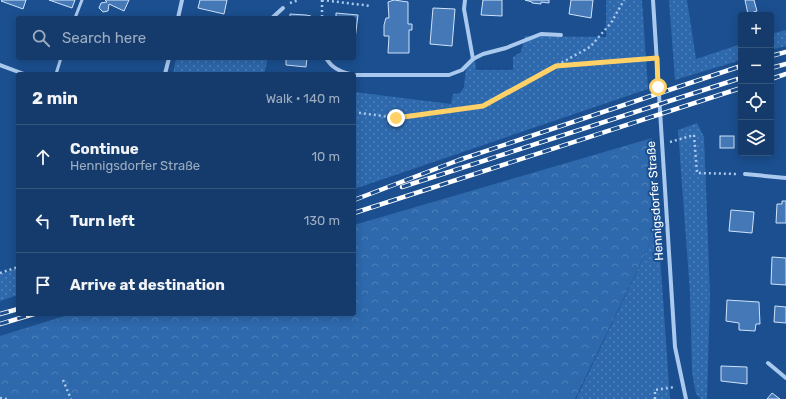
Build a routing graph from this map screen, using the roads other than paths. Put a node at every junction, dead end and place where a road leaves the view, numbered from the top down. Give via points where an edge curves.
1 (82, 0) edge
2 (182, 0) edge
3 (465, 0) edge
4 (653, 0) edge
5 (283, 8) dead end
6 (76, 16) edge
7 (178, 16) edge
8 (274, 16) edge
9 (561, 35) dead end
10 (61, 60) edge
11 (168, 60) edge
12 (328, 60) edge
13 (473, 60) junction
14 (0, 65) edge
15 (19, 72) edge
16 (57, 72) edge
17 (166, 72) edge
18 (344, 72) edge
19 (356, 75) edge
20 (745, 174) road end
21 (786, 178) edge
22 (768, 363) dead end
23 (786, 378) edge
24 (686, 399) edge

1 - 6 lane
2 - 7 street
3 - 13 street via 464,9
4 - 24 street, Hennigsdorfer Straße via 674,347
5 - 8 street
9 - 13 street via 541,34 483,54
10 - 16 lane
11 - 17 street
12 - 18 street via 337,70
13 - 19 street via 462,70 449,75
14 - 15 street
20 - 21 street
22 - 23 street

